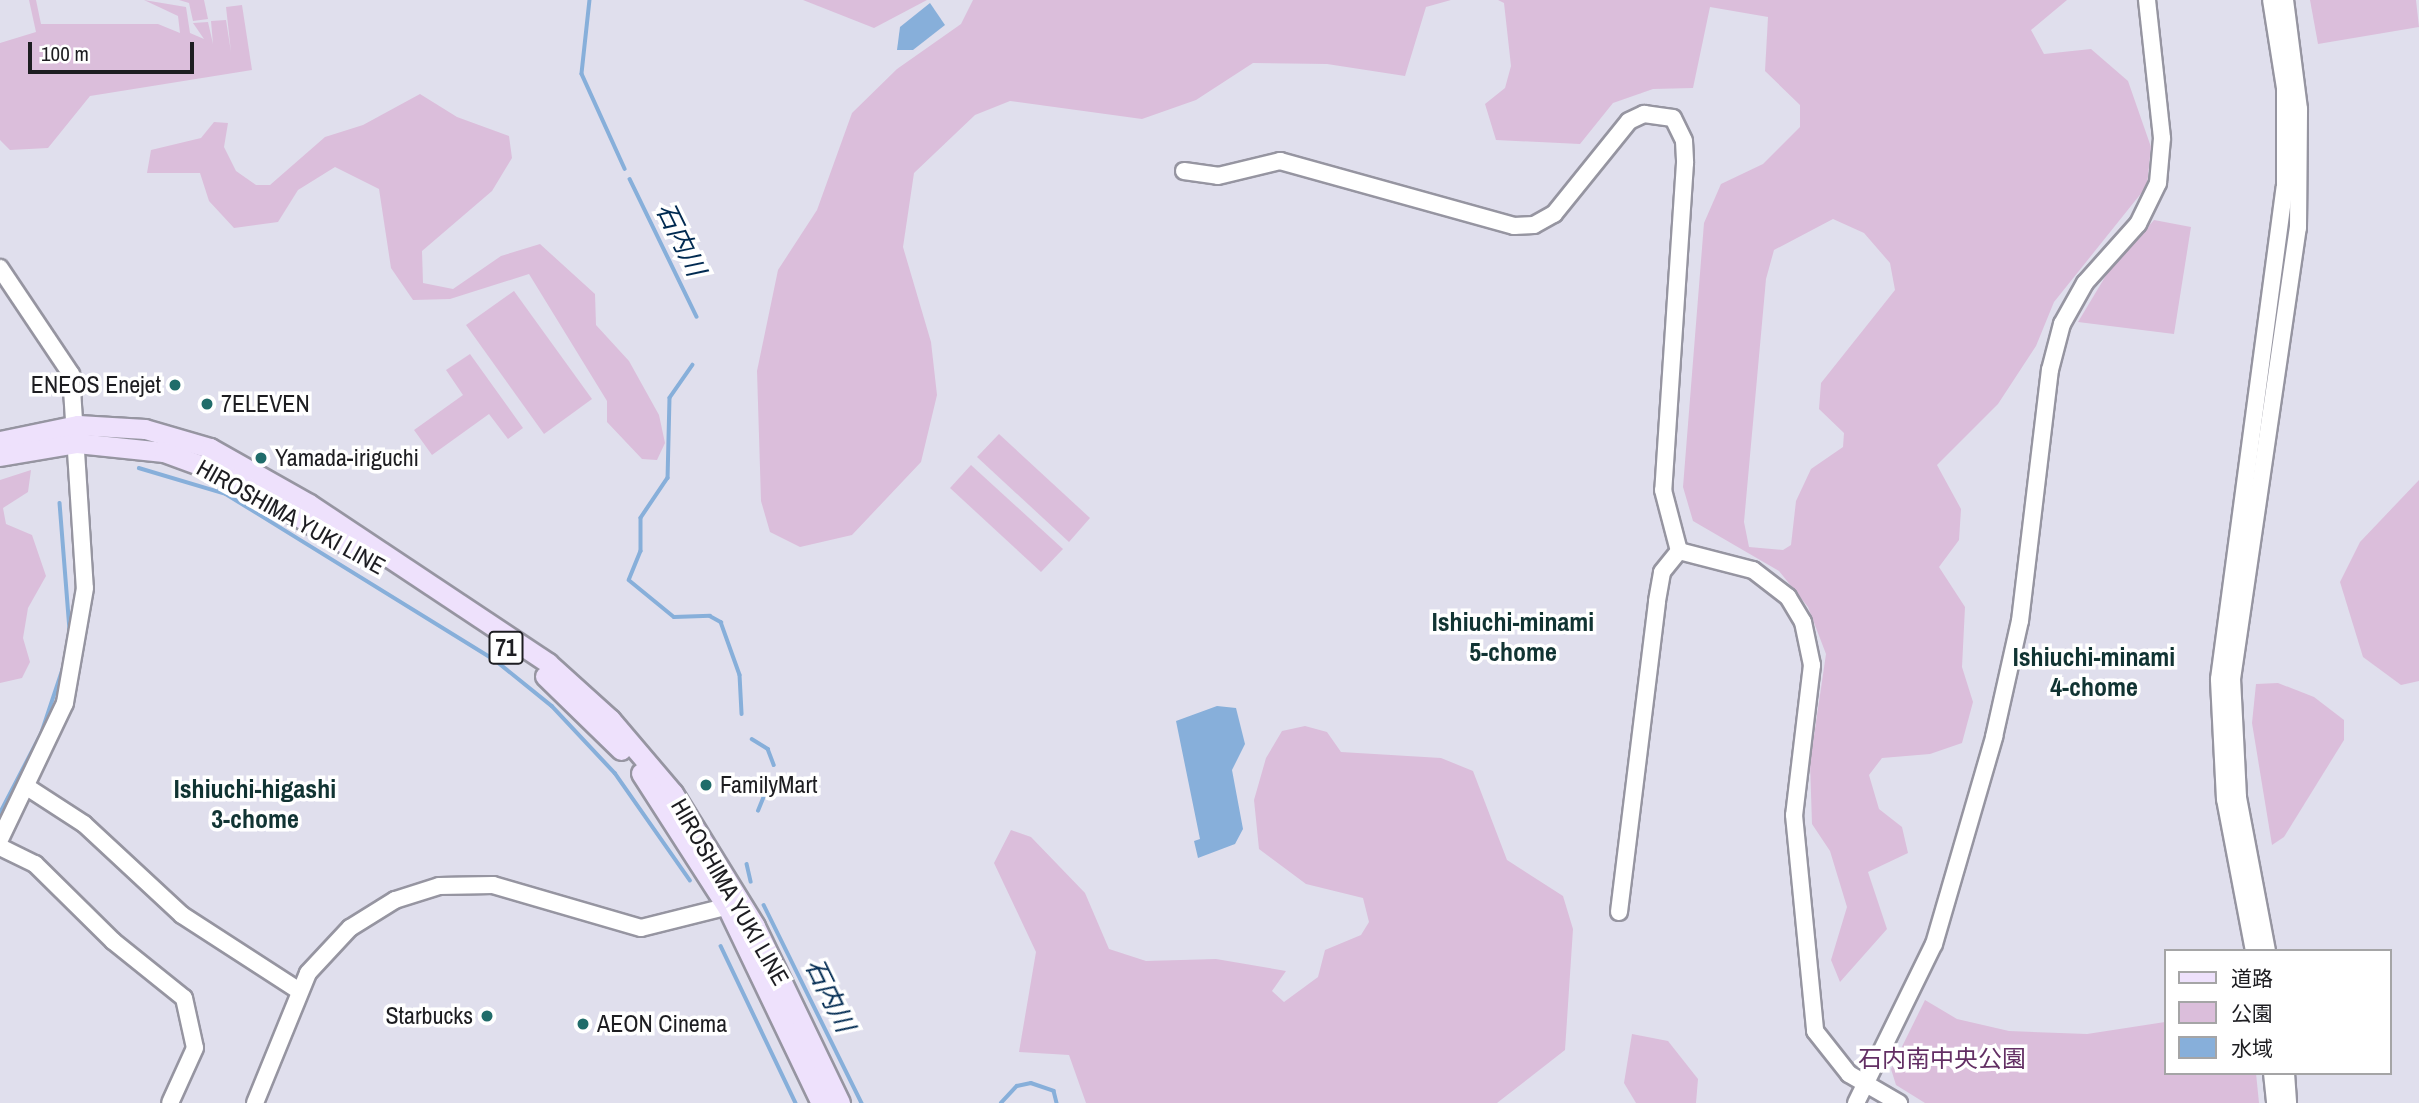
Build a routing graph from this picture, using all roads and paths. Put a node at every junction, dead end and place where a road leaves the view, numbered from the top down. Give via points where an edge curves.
1 (2147, 0) edge
2 (2271, 0) edge
3 (2285, 0) edge
4 (1185, 171) dead end
5 (0, 268) edge
6 (77, 434) junction
7 (0, 441) edge
8 (0, 456) edge
9 (1679, 551) junction
10 (27, 787) junction
11 (0, 839) edge
12 (0, 847) edge
13 (734, 904) junction
14 (1619, 912) dead end
15 (2254, 949) edge
16 (2267, 949) edge
17 (298, 990) junction
18 (2272, 1075) edge
19 (2286, 1075) edge
20 (1865, 1085) junction
21 (170, 1103) edge
22 (255, 1103) edge
23 (821, 1103) edge
24 (840, 1103) edge
25 (1856, 1103) edge
26 (1899, 1103) edge
27 (2275, 1103) edge
28 (2288, 1103) edge

1 - 20 street via 2162,138 2158,183 2138,224 2078,293 2058,336 2020,621 1997,726 1934,944
2 - 15 street via 2285,88 2285,187 2219,679 2225,799
3 - 16 street via 2299,109 2298,228 2239,598 2232,679 2238,797
4 - 9 street via 1218,176 1280,161 1514,226 1534,225 1555,214 1629,121 1644,114 1673,118 1684,141 1685,163 1663,490
5 - 6 street via 71,374
6 - 7 main road, HIROSHIMA YUKI LINE / 71
6 - 8 main road, HIROSHIMA YUKI LINE / 71
6 - 10 street via 82,633 65,703
6 - 13 main road, HIROSHIMA YUKI LINE / 71 via 145,429 228,456 514,637 591,699 645,757
9 - 14 street via 1662,572 1657,601
9 - 20 street via 1766,577 1788,597 1808,637 1811,673 1794,815 1813,1021 1824,1050
10 - 11 street
10 - 17 street via 84,824 182,915
12 - 21 street via 35,864 113,941 184,998 195,1048
13 - 17 street via 669,925 632,927 520,889 439,886 395,900 350,928 320,956
13 - 23 main road, HIROSHIMA YUKI LINE / 71
13 - 24 main road, HIROSHIMA YUKI LINE / 71
17 - 22 street
18 - 27 street
19 - 28 street
20 - 25 street
20 - 26 street

